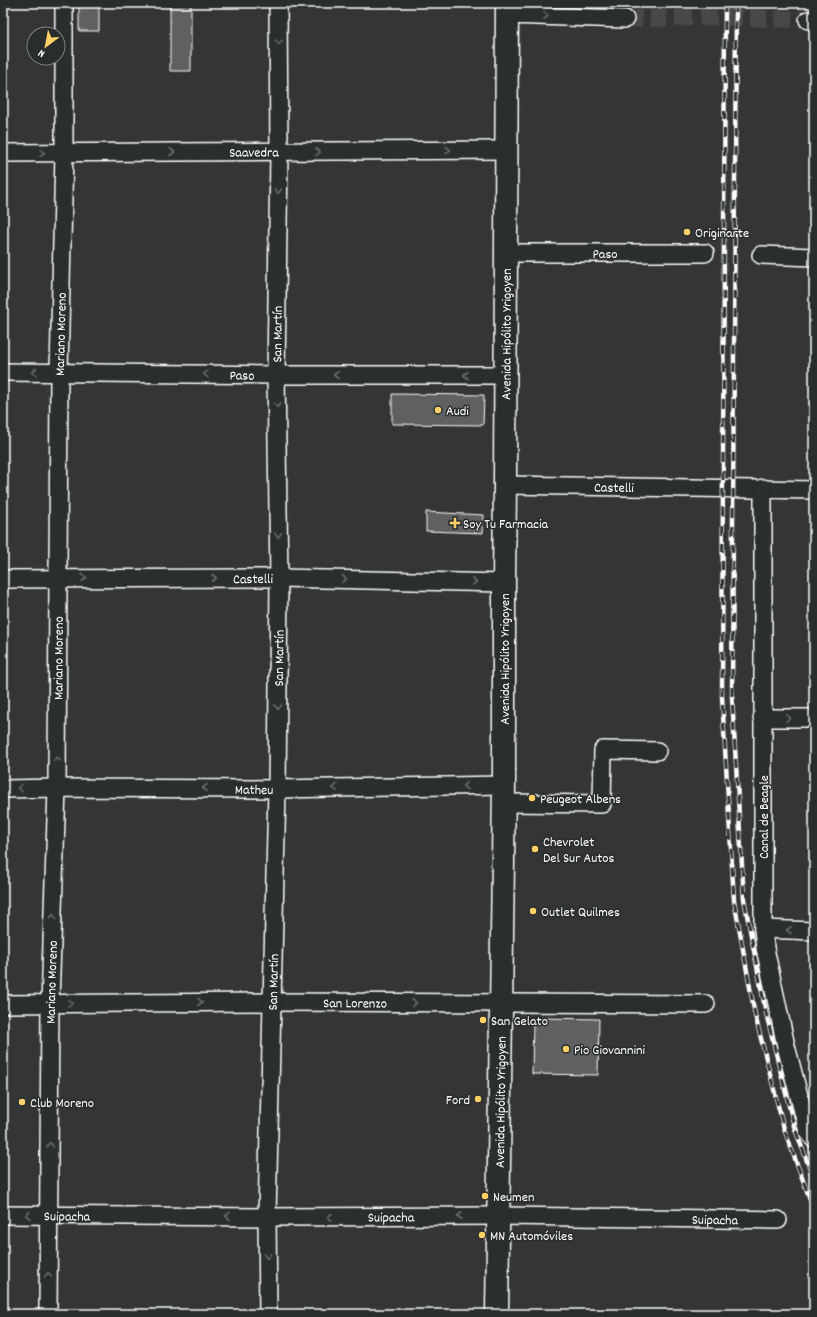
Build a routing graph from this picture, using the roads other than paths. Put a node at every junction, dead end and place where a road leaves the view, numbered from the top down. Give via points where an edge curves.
1 (64, 3) edge
2 (278, 3) edge
3 (507, 9) edge
4 (625, 19) tunnel mouth
5 (506, 150) junction
6 (64, 152) junction
7 (279, 152) junction
8 (3, 154) edge
9 (506, 253) junction
10 (705, 253) dead end
11 (761, 256) dead end
12 (814, 257) edge
13 (3, 372) edge
14 (59, 372) junction
15 (276, 375) junction
16 (505, 375) junction
17 (505, 485) junction
18 (763, 488) junction
19 (814, 490) edge
20 (57, 578) junction
21 (279, 578) junction
22 (3, 579) edge
23 (504, 583) junction
24 (762, 718) junction
25 (814, 718) edge
26 (657, 751) dead end
27 (57, 788) junction
28 (3, 789) edge
29 (277, 789) junction
30 (504, 794) junction
31 (763, 929) junction
32 (814, 931) edge
33 (272, 1002) junction
34 (502, 1003) junction
35 (3, 1004) edge
36 (50, 1004) junction
37 (706, 1004) dead end
38 (814, 1139) edge
39 (3, 1215) edge
40 (50, 1215) junction
41 (499, 1216) junction
42 (267, 1217) junction
43 (778, 1220) dead end
44 (48, 1314) edge
45 (268, 1314) edge
46 (498, 1314) edge

1 - 6 street, Mariano Moreno
2 -> 7 street, San Martín
3 -> 4 street
3 - 5 main road, Avenida Hipólito Yrigoyen
7 -> 5 street, Saavedra
5 - 9 main road, Avenida Hipólito Yrigoyen
6 -> 7 street, Saavedra
8 -> 6 street, Saavedra
6 - 14 street, Mariano Moreno
7 -> 15 street, San Martín
9 - 10 street, Paso
9 - 16 main road, Avenida Hipólito Yrigoyen
11 - 12 street
14 -> 13 street, Paso
15 -> 14 street, Paso
14 - 20 street, Mariano Moreno
16 -> 15 street, Paso
15 -> 21 street, San Martín
16 - 17 main road, Avenida Hipólito Yrigoyen
17 - 18 street, Castelli
17 - 23 main road, Avenida Hipólito Yrigoyen
18 - 19 street, Castelli
18 - 24 street, Canal de Beagle
20 -> 21 street, Castelli
20 - 22 street, Castelli
27 -> 20 street, Mariano Moreno
21 -> 23 street, Castelli
21 -> 29 street, San Martín
23 - 30 main road, Avenida Hipólito Yrigoyen
24 -> 25 street
24 - 31 street, Canal de Beagle
26 - 30 street, Matheu via 603,750 602,804
27 -> 28 street, Matheu
29 -> 27 street, Matheu
36 -> 27 street, Mariano Moreno
30 -> 29 street, Matheu
29 - 33 street, San Martín
30 - 34 main road, Avenida Hipólito Yrigoyen
32 -> 31 street
31 - 38 street, Canal de Beagle via 786,1046 808,1131
33 -> 34 street, San Lorenzo
36 -> 33 street, San Lorenzo
33 - 42 street, San Martín
34 - 37 street, San Lorenzo
34 - 41 main road, Avenida Hipólito Yrigoyen
35 - 36 street, San Lorenzo
40 -> 36 street, Mariano Moreno
40 -> 39 street, Suipacha
42 -> 40 street, Suipacha
44 -> 40 street, Mariano Moreno
41 -> 42 street, Suipacha
41 - 43 street, Suipacha
41 - 46 main road, Avenida Hipólito Yrigoyen
42 -> 45 street, San Martín

